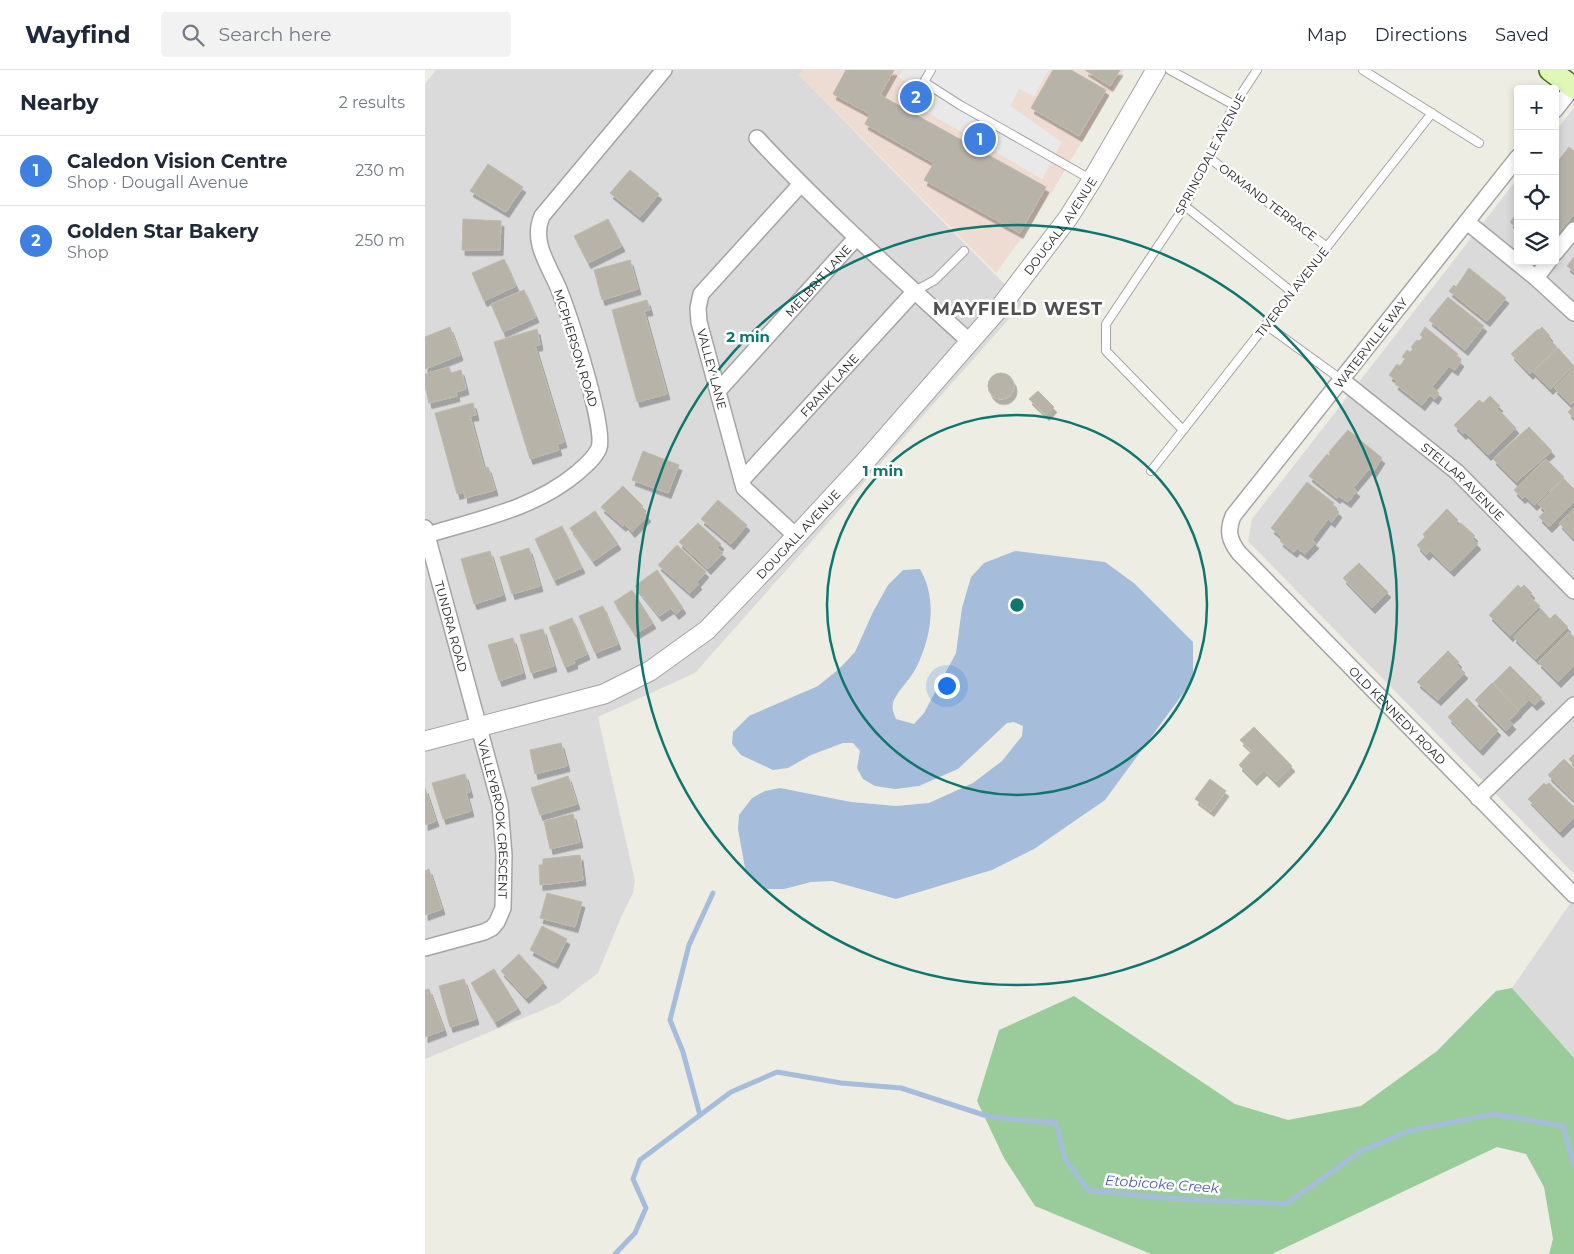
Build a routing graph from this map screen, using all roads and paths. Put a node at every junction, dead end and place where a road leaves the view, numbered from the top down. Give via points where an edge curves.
1 (664, 70) edge
2 (931, 70) edge
3 (1156, 70) edge
4 (1170, 70) edge
5 (1257, 70) edge
6 (1363, 70) edge
7 (1550, 70) edge
8 (1574, 87) edge
9 (1234, 105) junction
10 (1559, 105) edge
11 (1432, 113) junction
12 (757, 138) dead end
13 (1479, 143) dead end
14 (1209, 157) junction
15 (1514, 162) edge
16 (1092, 180) junction
17 (801, 184) junction
18 (1185, 206) junction
19 (1467, 222) junction
20 (1574, 230) edge
21 (856, 238) junction
22 (1327, 246) junction
23 (1559, 249) edge
24 (964, 251) dead end
25 (1546, 265) edge
26 (1536, 278) junction
27 (915, 291) junction
28 (1292, 292) junction
29 (1574, 313) edge
30 (1265, 325) junction
31 (970, 342) junction
32 (1342, 380) junction
33 (718, 390) junction
34 (1183, 430) junction
35 (1151, 471) dead end
36 (742, 480) junction
37 (426, 531) edge
38 (1229, 531) joint
39 (796, 536) junction
40 (1574, 591) edge
41 (1574, 705) edge
42 (480, 726) junction
43 (425, 741) edge
44 (1478, 798) junction
45 (1574, 895) edge
46 (425, 948) edge

1 - 37 street, MCPHERSON ROAD via 542,216 537,230 540,247 562,296 593,402 600,428 599,448 585,467 524,505
2 - 16 lane via 924,82
3 - 16 street, DOUGALL AVENUE
4 - 9 lane
5 - 9 lane, SPRINGDALE AVENUE
6 - 11 lane
7 - 8 main road
8 - 10 street
9 - 14 lane, SPRINGDALE AVENUE
11 - 13 lane
11 - 22 lane, TIVERON AVENUE
12 - 17 street
14 - 18 lane, SPRINGDALE AVENUE
14 - 22 lane, ORMAND TERRACE
15 - 19 street, WATERVILLE WAY
16 - 31 street, DOUGALL AVENUE via 1057,233
17 - 21 street
17 - 33 street, VALLEY LANE via 701,294 699,322
18 - 28 lane
18 - 34 lane, SPRINGDALE AVENUE via 1106,324 1106,351
19 - 26 street
19 - 32 street, WATERVILLE WAY
20 - 23 street
21 - 27 street
21 - 33 street, MELBRIT LANE
22 - 28 lane, TIVERON AVENUE
24 - 27 lane via 935,280
25 - 26 street
26 - 29 street
27 - 31 street
27 - 36 street, FRANK LANE
28 - 30 lane, TIVERON AVENUE
30 - 32 lane
30 - 34 lane, TIVERON AVENUE
31 - 39 street, DOUGALL AVENUE
32 - 38 street, WATERVILLE WAY via 1233,516
32 - 40 street, STELLAR AVENUE via 1457,472
33 - 36 street, VALLEY LANE
34 - 35 lane, TIVERON AVENUE
36 - 39 street, VALLEY LANE via 744,488
37 - 42 street, TUNDRA ROAD
38 - 44 street, OLD KENNEDY ROAD via 1230,541 1239,553
39 - 42 street, DOUGALL AVENUE via 707,630 650,671 604,694
41 - 44 street
42 - 43 street, DOUGALL AVENUE
42 - 46 street, VALLEYBROOK CRESCENT via 501,805 503,908 492,928
44 - 45 street, OLD KENNEDY ROAD

